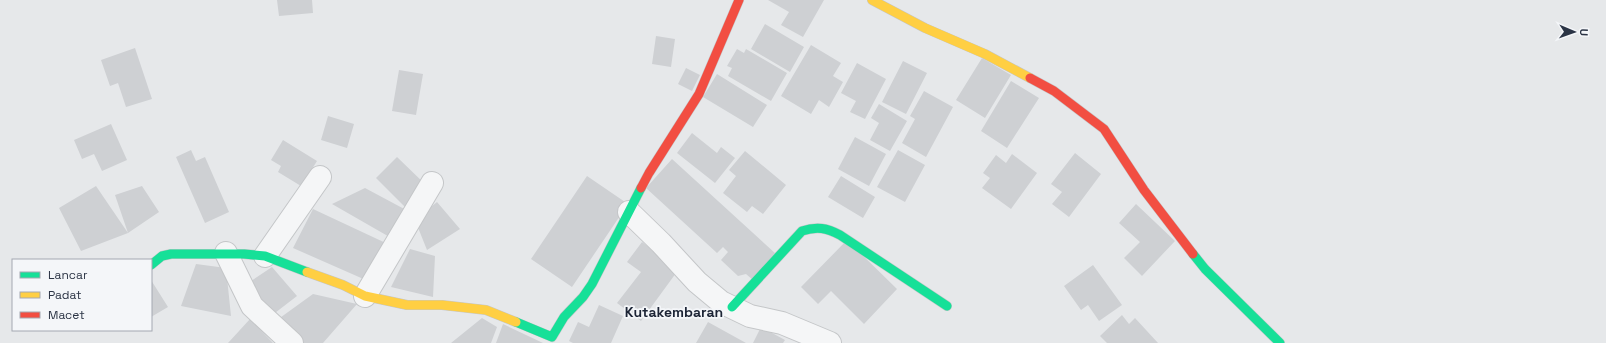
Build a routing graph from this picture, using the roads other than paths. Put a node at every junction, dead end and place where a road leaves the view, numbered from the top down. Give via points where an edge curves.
1 (738, 0) edge
2 (872, 0) edge
3 (320, 177) dead end
4 (432, 183) dead end
5 (629, 212) junction
6 (226, 253) junction
7 (265, 256) junction
8 (152, 263) edge
9 (365, 296) junction
10 (947, 306) dead end
11 (732, 307) junction
12 (551, 340) edge
13 (292, 343) edge
14 (830, 343) edge
15 (1280, 343) edge

1 - 5 street via 699,94 649,173
2 - 15 street via 925,28 985,54 1054,91 1104,129 1144,190 1205,269
3 - 7 street
4 - 9 street
5 - 11 street via 697,282 721,302
5 - 12 street via 592,284 564,317
6 - 7 street
6 - 8 street via 171,254 162,256
6 - 13 street via 252,306
7 - 9 street via 343,285
9 - 12 street via 407,305 442,305 486,310
10 - 11 street via 840,234 825,227 812,227 802,231
11 - 14 street via 750,316 782,323

